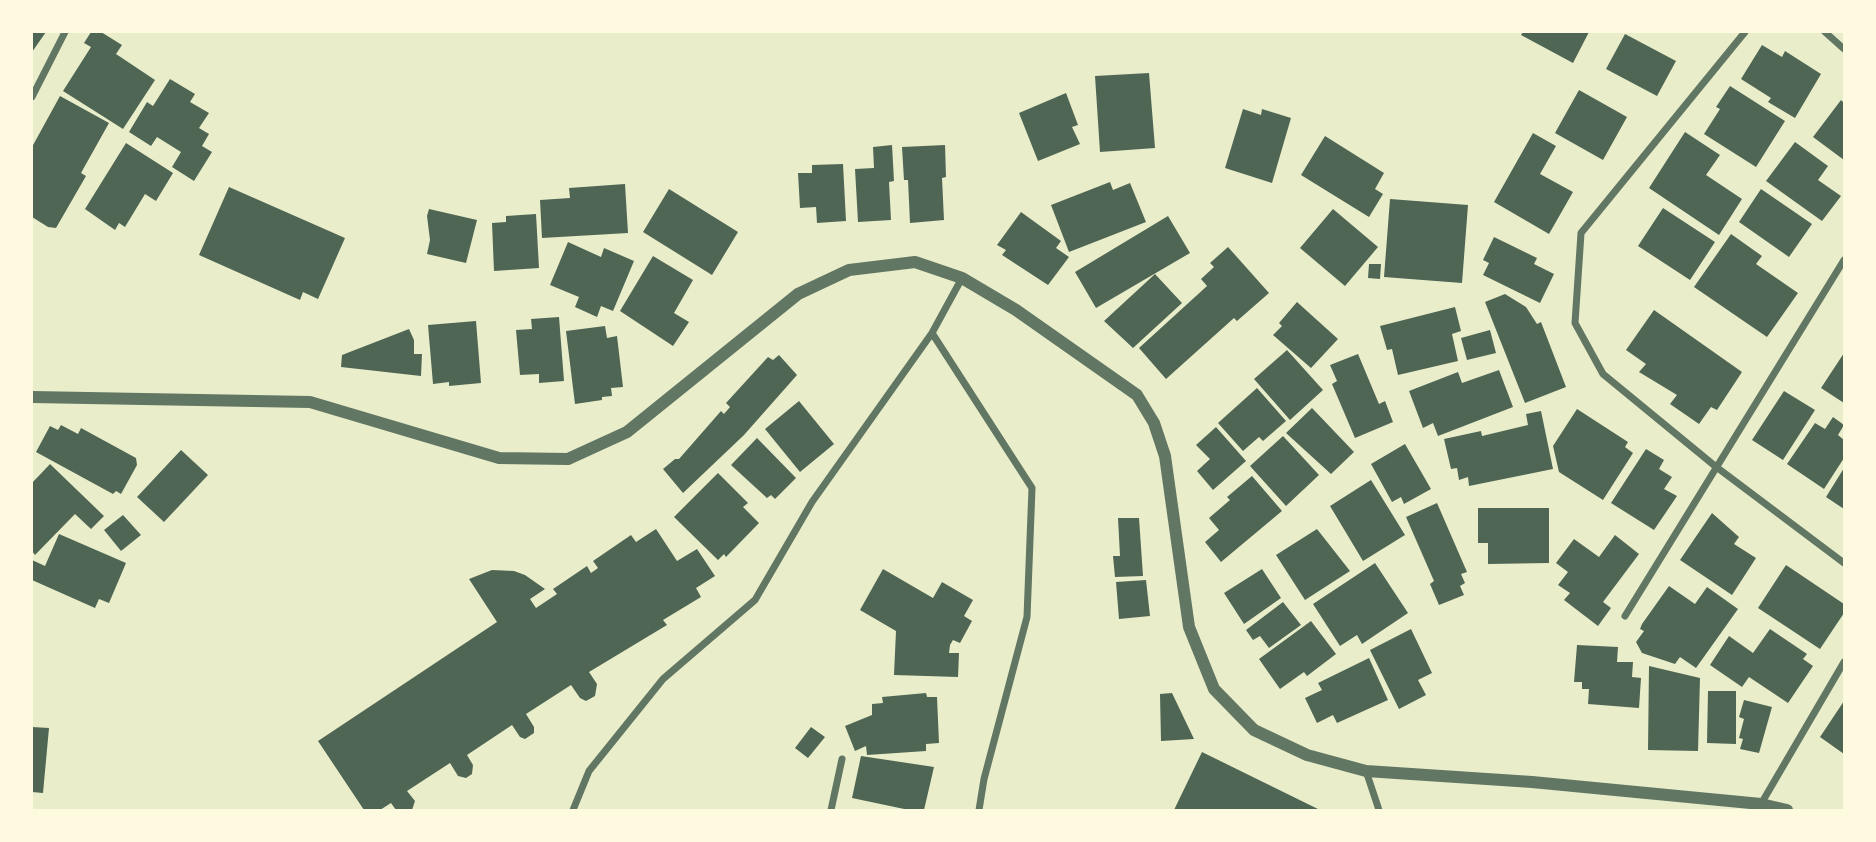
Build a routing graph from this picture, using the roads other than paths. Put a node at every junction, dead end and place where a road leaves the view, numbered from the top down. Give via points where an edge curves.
1 (65, 32) edge
2 (1745, 32) edge
3 (1825, 32) edge
4 (1844, 49) edge
5 (32, 97) edge
6 (1844, 260) edge
7 (962, 278) junction
8 (932, 333) junction
9 (32, 397) edge
10 (1715, 466) junction
11 (1844, 563) edge
12 (1625, 616) dead end
13 (1844, 662) edge
14 (842, 759) dead end
15 (1366, 771) junction
16 (1761, 804) junction
17 (573, 810) edge
18 (831, 810) edge
19 (979, 810) edge
20 (1379, 810) edge
21 (1787, 810) edge

1 - 5 street
2 - 10 street via 1581,233 1575,323 1603,374
3 - 4 street
6 - 10 street
7 - 8 street
7 - 9 street via 915,262 849,270 798,294 627,432 568,459 499,458 310,402
7 - 15 street via 1136,394 1154,423 1165,457 1189,627 1214,689 1254,730 1307,754
8 - 17 street via 813,502 755,600 663,679 589,771
8 - 19 street via 1032,488 1027,617
10 - 11 street
10 - 12 street
13 - 16 street
14 - 18 street
15 - 16 street
15 - 20 street
16 - 21 street

